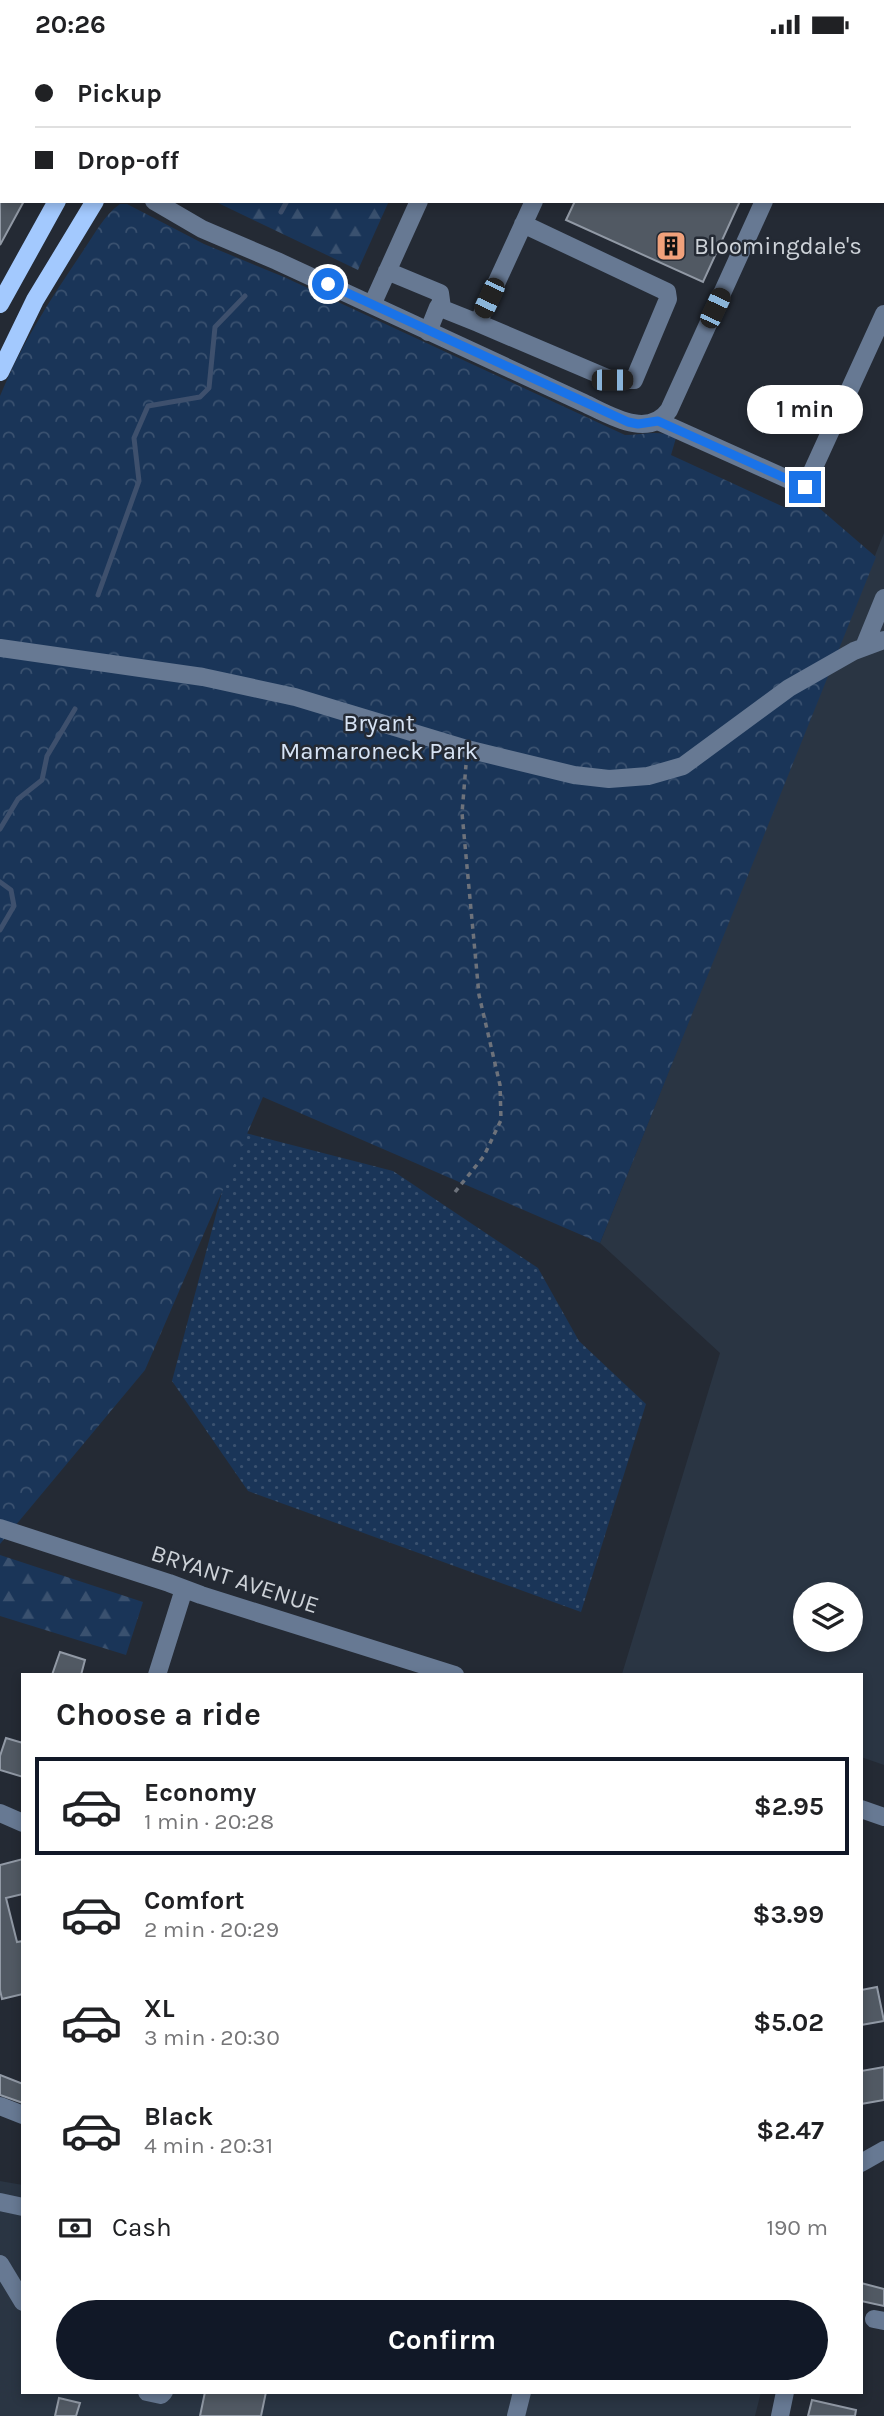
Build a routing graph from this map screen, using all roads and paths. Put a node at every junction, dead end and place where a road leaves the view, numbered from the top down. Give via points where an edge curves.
1 (56, 203) edge
2 (94, 203) edge
3 (157, 203) edge
4 (418, 203) edge
5 (533, 203) edge
6 (763, 203) edge
7 (523, 224) junction
8 (387, 271) junction
9 (0, 305) edge
10 (372, 305) junction
11 (442, 308) junction
12 (884, 314) edge
13 (478, 323) junction
14 (428, 332) junction
15 (0, 372) edge
16 (658, 421) junction
17 (884, 598) edge
18 (884, 639) edge
19 (864, 647) junction
20 (0, 648) edge
21 (467, 749) junction
22 (455, 1192) dead end
23 (0, 1528) edge
24 (184, 1589) junction
25 (157, 1673) edge
26 (450, 1673) edge
27 (863, 1810) edge
28 (0, 1813) edge
29 (884, 1817) edge
30 (21, 1822) edge
31 (0, 2106) edge
32 (21, 2114) edge
33 (884, 2150) edge
34 (863, 2163) edge
35 (0, 2202) edge
36 (21, 2207) edge
37 (0, 2265) edge
38 (21, 2299) edge
39 (522, 2394) edge
40 (785, 2394) edge
41 (516, 2416) edge
42 (780, 2416) edge

1 - 9 main road
2 - 15 main road via 35,300
3 - 10 street via 202,229
4 - 8 street
5 - 7 street
6 - 16 street via 669,410
7 - 13 street
7 - 13 street via 667,292 634,380 612,380
8 - 10 street
8 - 11 street via 440,293
10 - 14 street
11 - 13 street
11 - 14 street via 438,307
12 - 16 street via 805,487
14 - 16 street via 628,422
17 - 19 street
18 - 19 street
19 - 21 street via 789,688 683,766 648,776 609,779 574,775
20 - 21 street via 216,680 296,697
21 - 22 path via 462,813 479,995 500,1085 500,1120 484,1156
23 - 24 street, BRYANT AVENUE
24 - 25 street
24 - 26 street, BRYANT AVENUE
27 - 29 street
28 - 30 street
31 - 32 street
33 - 34 street
35 - 36 street
37 - 38 street
39 - 41 street
40 - 42 street

